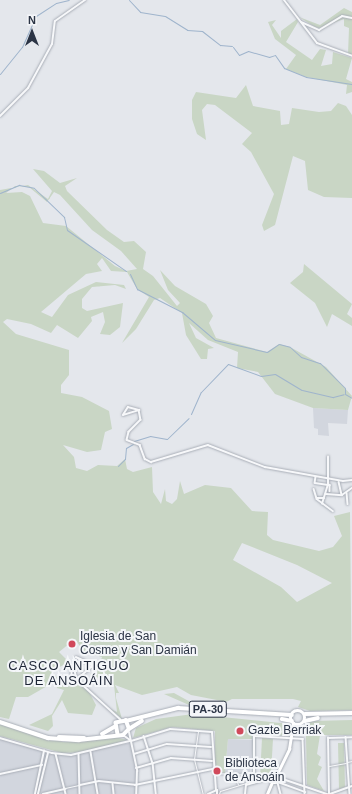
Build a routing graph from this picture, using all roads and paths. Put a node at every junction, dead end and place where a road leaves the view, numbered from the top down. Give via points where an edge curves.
1 (85, 0) edge
2 (284, 0) edge
3 (352, 18) edge
4 (300, 21) junction
5 (352, 56) edge
6 (0, 116) edge
7 (139, 410) junction
8 (328, 457) dead end
9 (316, 477) junction
10 (352, 480) edge
11 (328, 481) junction
12 (339, 481) junction
13 (342, 481) joint
14 (328, 484) junction
15 (352, 488) edge
16 (314, 489) dead end
17 (330, 491) dead end
18 (347, 493) junction
19 (326, 494) junction
20 (342, 495) junction
21 (317, 498) junction
22 (324, 498) junction
23 (322, 504) junction
24 (348, 504) dead end
25 (333, 511) dead end
26 (76, 657) dead end
27 (85, 661) junction
28 (74, 665) dead end
29 (86, 666) dead end
30 (72, 667) dead end
31 (76, 669) junction
32 (88, 669) junction
33 (73, 672) junction
34 (74, 678) junction
35 (67, 685) dead end
36 (111, 710) junction
37 (305, 714) junction
38 (352, 714) edge
39 (292, 715) junction
40 (121, 720) junction
41 (0, 721) edge
42 (126, 721) junction
43 (305, 721) junction
44 (292, 722) junction
45 (115, 725) junction
46 (299, 726) junction
47 (129, 730) junction
48 (198, 731) junction
49 (294, 732) junction
50 (118, 734) junction
51 (124, 735) junction
52 (144, 736) junction
53 (346, 737) junction
54 (352, 737) edge
55 (0, 738) edge
56 (292, 738) junction
57 (131, 741) junction
58 (196, 745) junction
59 (211, 747) junction
60 (149, 750) junction
61 (44, 751) junction
62 (48, 752) junction
63 (91, 752) junction
64 (56, 754) junction
65 (79, 754) junction
66 (134, 754) junction
67 (194, 759) junction
68 (212, 761) junction
69 (352, 761) edge
70 (153, 763) junction
71 (42, 765) junction
72 (329, 766) dead end
73 (136, 768) junction
74 (213, 769) junction
75 (214, 773) junction
76 (0, 774) edge
77 (196, 774) junction
78 (235, 774) junction
79 (277, 774) junction
80 (252, 775) junction
81 (270, 778) junction
82 (280, 778) junction
83 (96, 781) junction
84 (252, 781) junction
85 (155, 782) junction
86 (272, 782) junction
87 (278, 782) junction
88 (254, 783) junction
89 (113, 784) junction
90 (80, 785) junction
91 (137, 785) junction
92 (238, 786) junction
93 (305, 786) junction
94 (352, 786) edge
95 (65, 788) junction
96 (347, 788) junction
97 (217, 793) edge
98 (305, 793) edge
99 (35, 794) edge
100 (38, 794) edge
101 (43, 794) edge
102 (66, 794) edge
103 (80, 794) edge
104 (98, 794) edge
105 (114, 794) edge
106 (136, 794) edge
107 (156, 794) edge
108 (203, 794) edge
109 (208, 794) edge
110 (245, 794) edge
111 (267, 794) edge
112 (281, 794) edge
113 (329, 794) edge
114 (350, 794) edge

1 - 6 street via 55,21 52,44 28,88
2 - 4 street
3 - 4 street via 342,16 319,30
4 - 5 street via 320,46
7 - 7 street via 130,406 123,415 129,414
7 - 9 street via 141,420 131,430 128,442 140,445 146,458 153,462 208,445 265,467
8 - 11 street
9 - 11 street
9 - 14 street via 315,483
10 - 13 street
11 - 12 street
11 - 14 street
12 - 13 street
12 - 20 street
14 - 17 street
14 - 19 street
15 - 18 street
16 - 21 street
18 - 20 street
18 - 24 street
19 - 20 street
19 - 22 street
21 - 22 street
21 - 23 street
22 - 23 street
23 - 25 street
26 - 27 street
27 - 31 street
27 - 32 street via 92,663
28 - 31 street
29 - 32 street
30 - 33 street
31 - 33 street
32 - 34 street
33 - 34 street
33 - 34 street
34 - 35 street
34 - 36 street
36 - 40 street
36 - 45 street
37 - 38 highway, PA-30
37 - 39 highway, PA-30 via 297,711
37 - 43 highway
38 - 43 highway, PA-30
39 - 42 highway, PA-30 via 178,708
39 - 44 highway
40 - 42 highway, PA-30
40 - 45 highway
41 - 45 highway via 60,737 95,736
41 - 50 highway via 56,739 79,740
42 - 47 highway
43 - 46 highway
44 - 46 highway, PA-30
44 - 47 highway, PA-30 via 180,710 154,715
44 - 49 main road
45 - 50 highway
46 - 49 main road
47 - 51 highway, PA-30
47 - 57 street
48 - 52 street via 170,729
48 - 58 street
48 - 59 street via 212,732
49 - 56 main road
50 - 51 highway
51 - 57 street
52 - 57 street
52 - 60 street
53 - 54 street
53 - 96 street
53 - 113 street via 328,738
55 - 61 street
56 - 79 main road
56 - 80 street via 254,736
56 - 93 street via 304,741
57 - 63 street
57 - 66 street
58 - 59 street
58 - 60 street via 175,743
58 - 67 street
59 - 68 street
60 - 66 street
60 - 70 street
61 - 62 street
61 - 71 street
62 - 64 street
62 - 100 street
63 - 65 street
63 - 83 street
64 - 65 street
64 - 95 street
65 - 90 street
66 - 73 street
67 - 68 street
67 - 70 street via 171,758
67 - 77 street
68 - 74 street
69 - 72 street
70 - 73 street
70 - 85 street
71 - 76 street
71 - 99 street
73 - 91 street
74 - 75 street
74 - 77 street
75 - 78 street
75 - 97 street
77 - 85 street
77 - 108 street
78 - 80 street
78 - 92 street
79 - 81 main road
79 - 82 main road
80 - 84 street
81 - 86 main road
81 - 88 street
82 - 87 main road
82 - 93 street
83 - 89 street
83 - 90 street
83 - 104 street
84 - 88 street
84 - 92 street
85 - 91 street
85 - 107 street
86 - 87 main road
86 - 111 main road
87 - 98 street
87 - 112 street
88 - 110 street via 246,785
89 - 91 street
89 - 105 street
90 - 95 street
90 - 103 street
91 - 106 street
92 - 97 street
93 - 98 street
93 - 113 street
94 - 96 street
95 - 101 street
95 - 102 street
96 - 113 street
96 - 114 street
97 - 109 street

